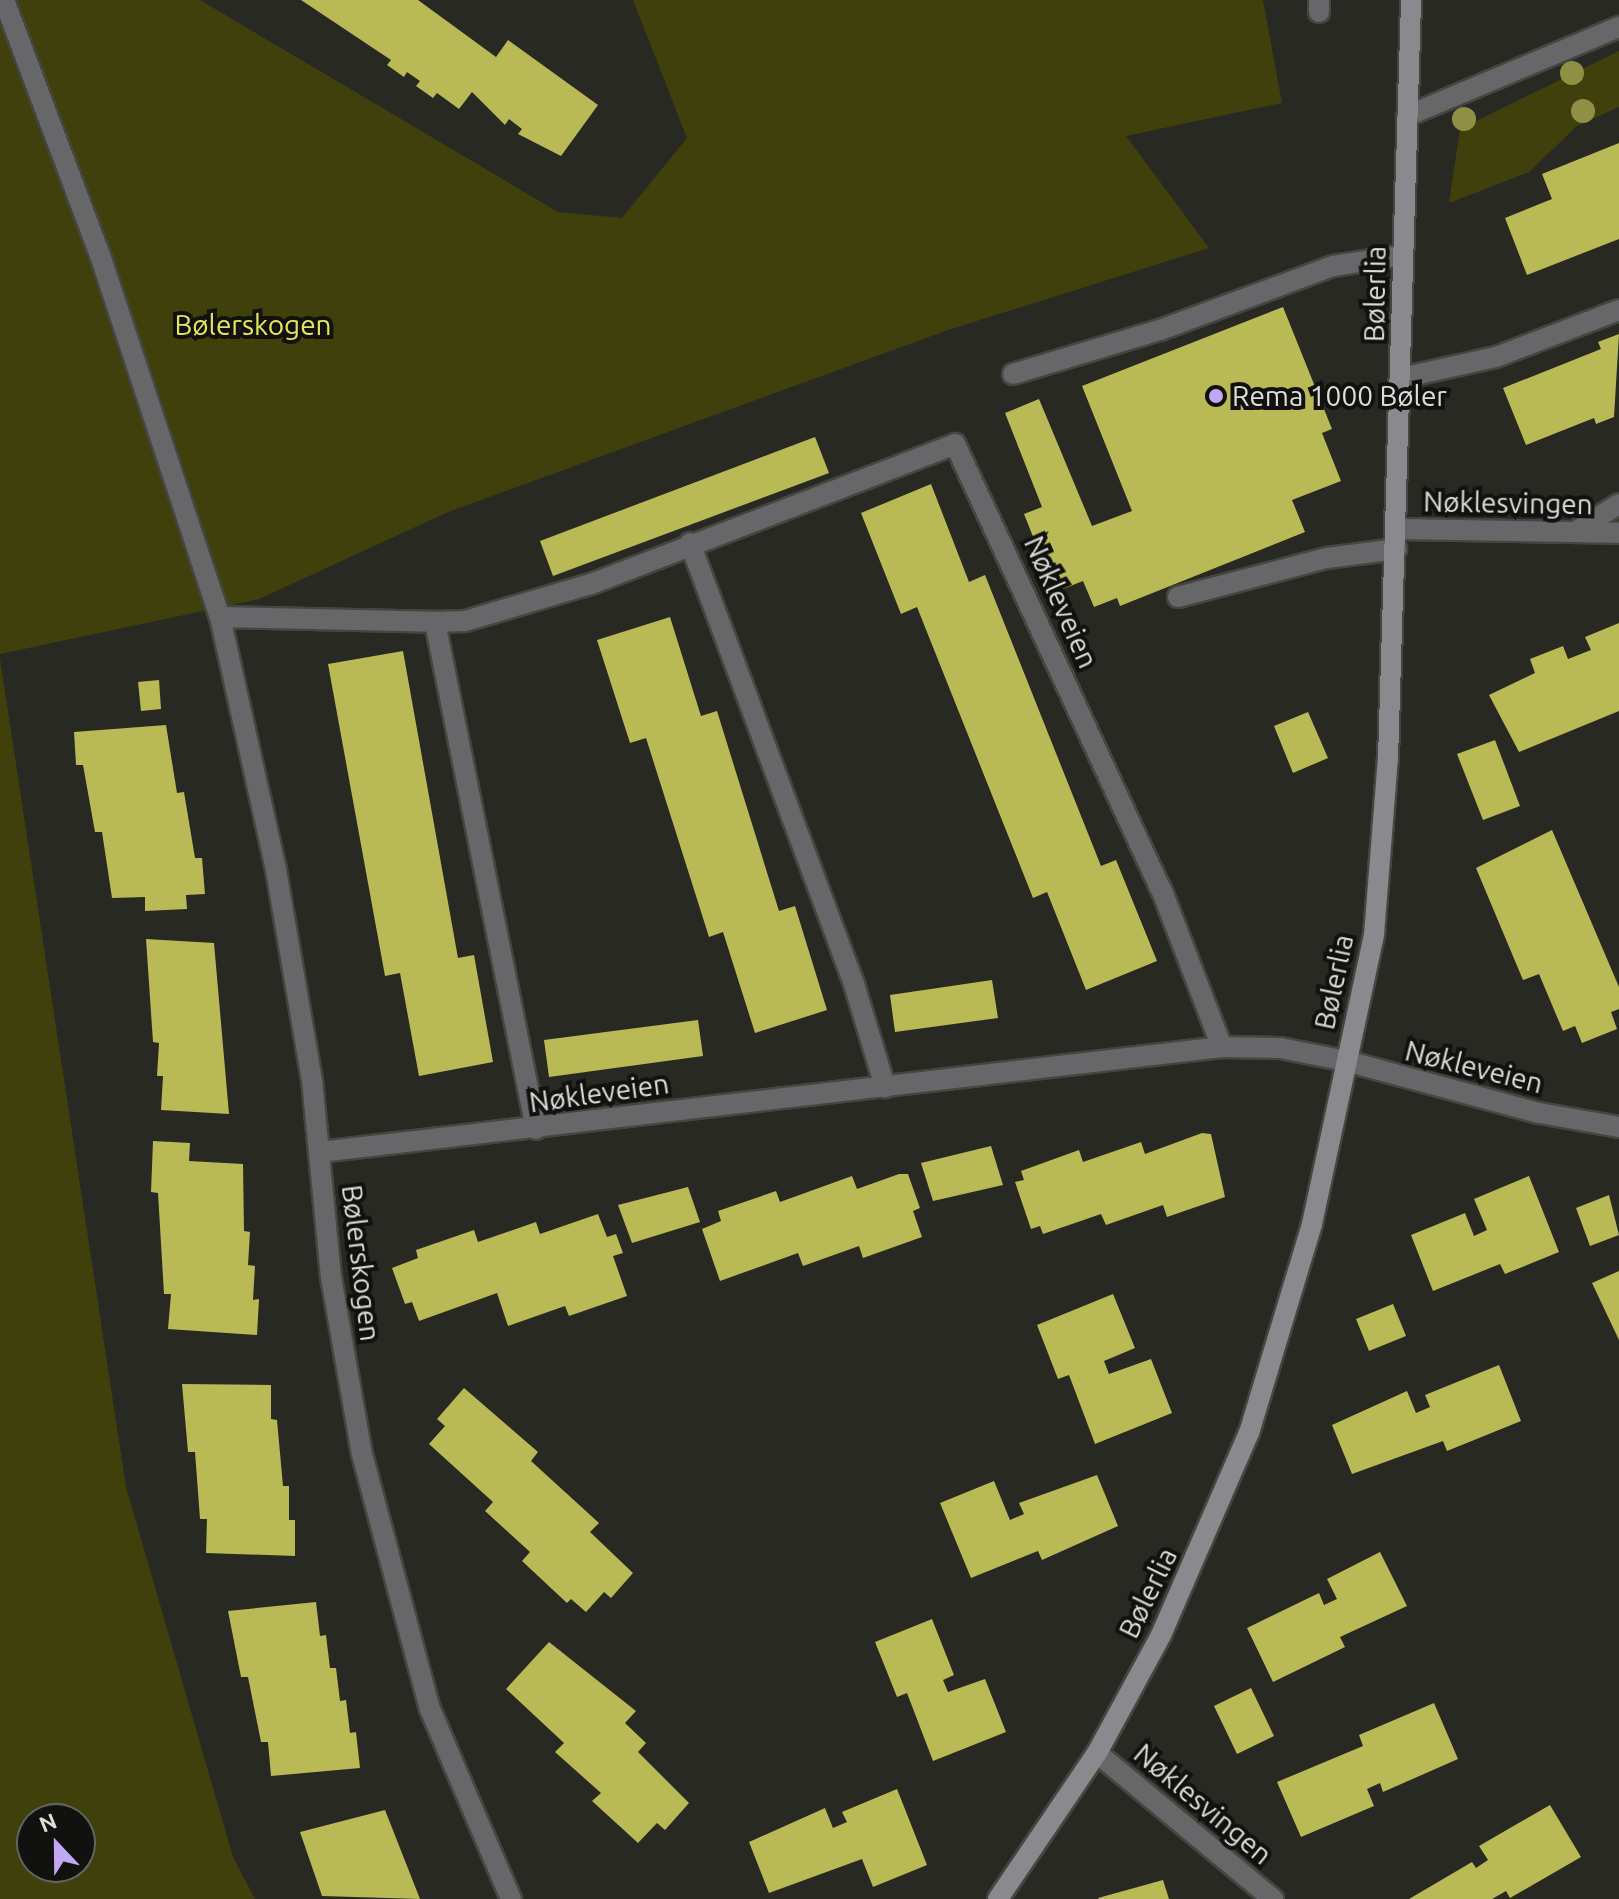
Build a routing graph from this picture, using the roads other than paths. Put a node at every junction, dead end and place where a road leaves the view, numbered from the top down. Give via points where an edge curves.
1 (4, 0) edge
2 (1411, 0) edge
3 (1619, 27) edge
4 (1407, 116) junction
5 (1403, 255) junction
6 (1619, 310) edge
7 (1013, 374) dead end
8 (1401, 378) junction
9 (1619, 504) edge
10 (1575, 532) junction
11 (1619, 533) edge
12 (1396, 539) junction
13 (690, 543) junction
14 (1178, 597) dead end
15 (220, 617) junction
16 (435, 622) junction
17 (1222, 1047) junction
18 (1346, 1061) junction
19 (885, 1087) junction
20 (1619, 1127) edge
21 (536, 1129) junction
22 (320, 1152) junction
23 (1097, 1753) junction
24 (511, 1899) edge
25 (998, 1899) edge
26 (1273, 1899) edge

1 - 15 street, Bølerskogen via 120,313
2 - 4 street, Bølerlia
3 - 4 street
4 - 5 street, Bølerlia
5 - 7 street via 1333,266 1160,330
5 - 8 street, Bølerlia
6 - 8 street via 1496,357
8 - 12 street, Bølerlia
9 - 10 street
10 - 11 street, Nøklesvingen
10 - 12 street, Nøklesvingen
12 - 14 street, Nøklesvingen
12 - 18 street, Bølerlia via 1374,935
13 - 16 street, Nøkleveien via 591,584 465,621
13 - 17 street, Nøkleveien via 955,444 1162,891
13 - 19 street via 854,984
15 - 16 street
15 - 22 street, Bølerskogen via 276,870
16 - 21 street
17 - 18 street, Nøkleveien via 1280,1048
17 - 19 street, Nøkleveien
18 - 20 street, Nøkleveien via 1539,1113
18 - 23 street, Bølerlia via 1309,1238 1249,1433 1161,1635
19 - 21 street, Nøkleveien
21 - 22 street, Nøkleveien
22 - 24 street, Bølerskogen via 350,1390 398,1608 430,1709
23 - 25 street, Bølerlia
23 - 26 street, Nøklesvingen

